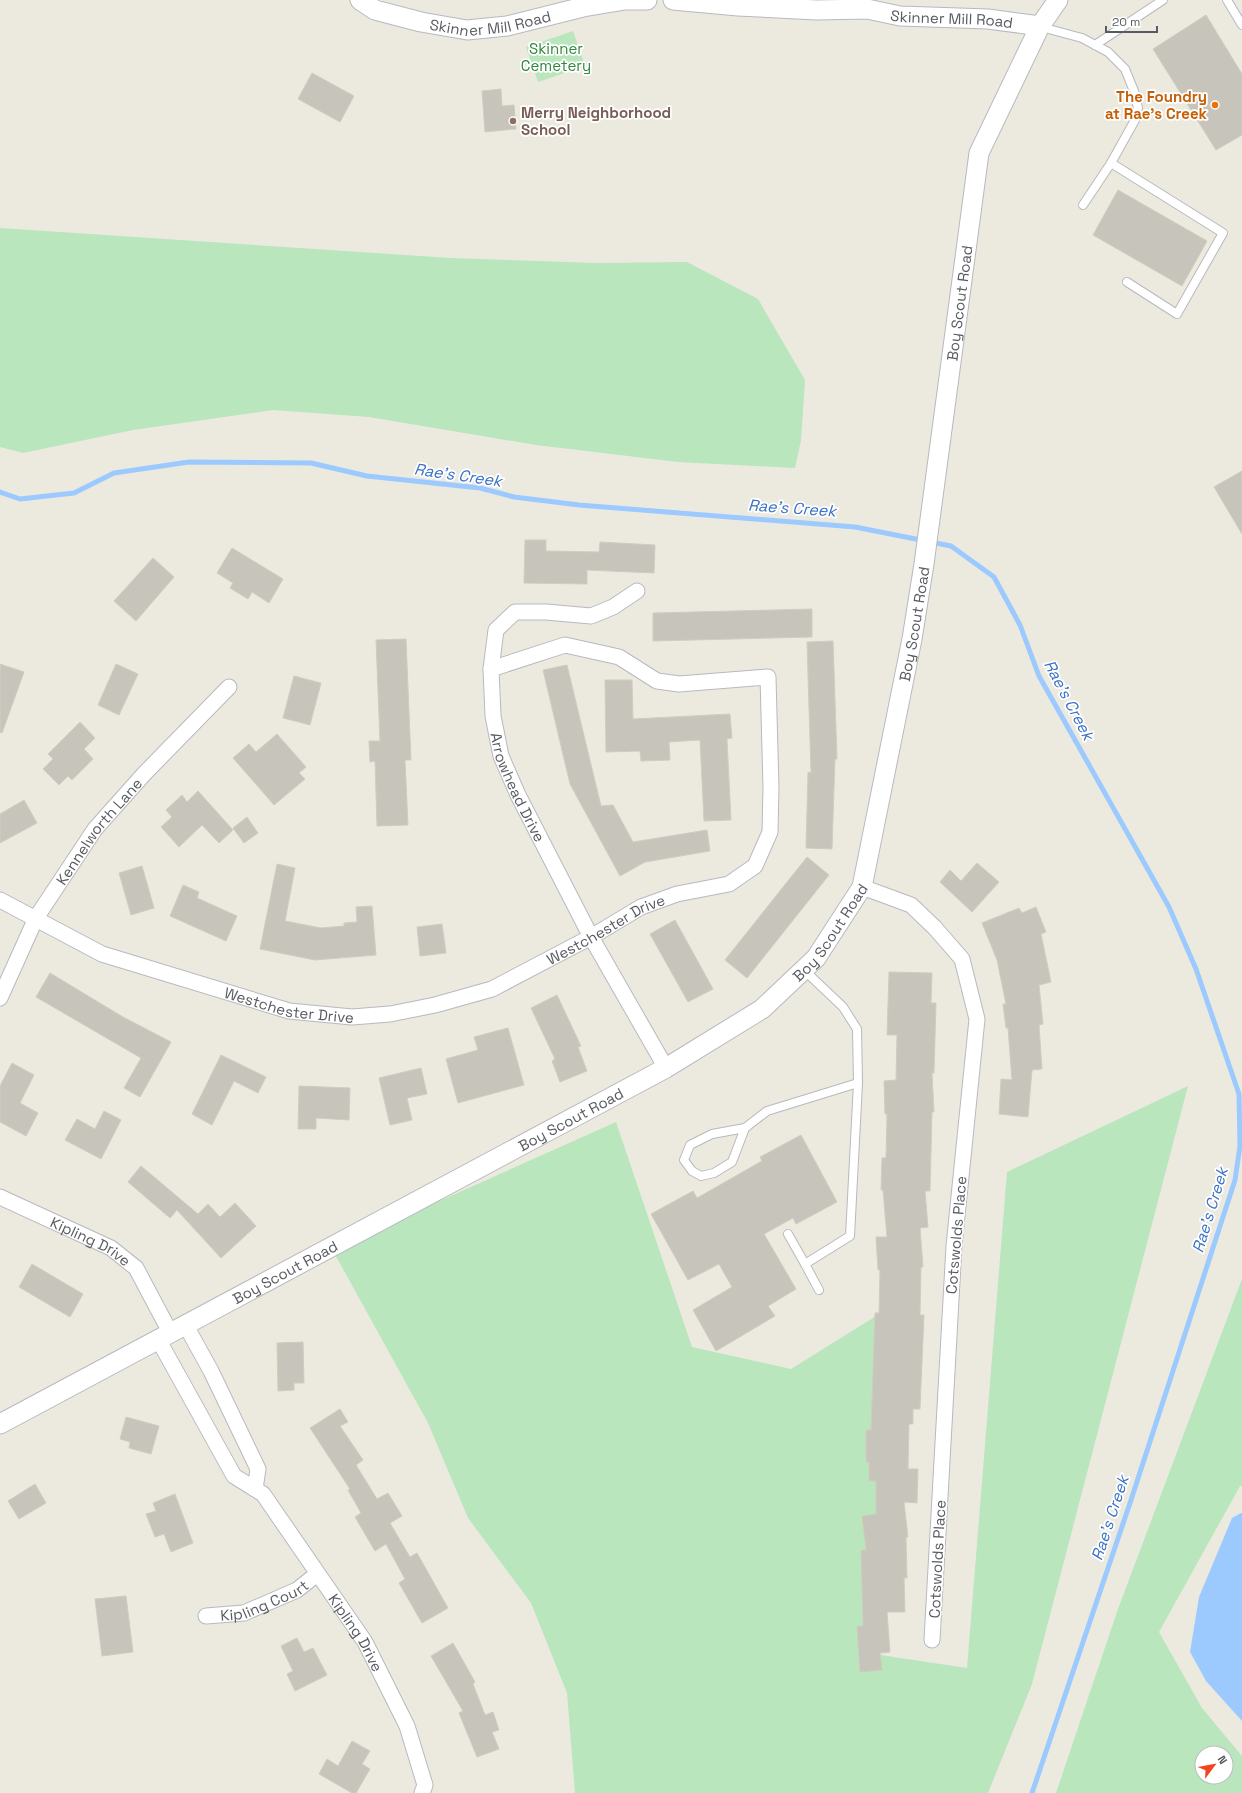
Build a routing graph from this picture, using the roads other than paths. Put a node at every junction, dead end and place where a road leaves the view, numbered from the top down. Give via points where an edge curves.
1 (360, 0) edge
2 (647, 0) edge
3 (673, 0) edge
4 (891, 0) edge
5 (1058, 0) edge
6 (1163, 0) edge
7 (1227, 0) edge
8 (867, 9) junction
9 (1242, 25) edge
10 (1040, 26) junction
11 (1095, 45) junction
12 (1111, 163) junction
13 (1083, 205) dead end
14 (1127, 282) dead end
15 (636, 591) dead end
16 (491, 669) junction
17 (229, 687) dead end
18 (862, 887) junction
19 (0, 900) edge
20 (36, 918) junction
21 (591, 937) junction
22 (804, 970) junction
23 (0, 998) edge
24 (666, 1068) junction
25 (858, 1083) junction
26 (745, 1128) junction
27 (0, 1197) edge
28 (788, 1234) dead end
29 (804, 1264) junction
30 (819, 1290) dead end
31 (171, 1332) junction
32 (0, 1424) edge
33 (255, 1489) junction
34 (317, 1574) junction
35 (206, 1616) dead end
36 (932, 1640) dead end
37 (422, 1793) edge

1 - 2 street, Skinner Mill Road via 375,10 467,30 507,26 625,0
3 - 8 street, Skinner Mill Road via 809,10
4 - 8 street
5 - 10 street, Boy Scout Road
6 - 11 lane
7 - 9 lane
8 - 10 street, Skinner Mill Road via 900,16 988,19
10 - 11 lane via 1082,38
10 - 18 street, Boy Scout Road via 979,153 924,564 912,639
11 - 12 lane via 1108,52 1125,69 1138,108 1136,120
12 - 13 lane
12 - 14 lane via 1223,234 1177,314
15 - 16 street, Arrowhead Drive via 612,607 591,616 515,612 496,630
16 - 21 street, Arrowhead Drive via 493,716 501,756 518,795
16 - 21 street, Westchester Drive via 565,645 619,657 657,681 679,684 768,677 770,832 754,866 729,884 677,894 641,907
17 - 20 street, Kennelworth Lane via 144,774 95,829
18 - 22 street, Boy Scout Road via 816,958
18 - 36 street, Cotswolds Place via 911,905 944,938 962,959 977,1019 954,1246
19 - 20 street, Westchester Drive
20 - 21 street, Westchester Drive via 102,954 289,1011 352,1017 390,1014 435,1005 492,989
20 - 23 street, Kennelworth Lane
21 - 24 street, Arrowhead Drive
22 - 24 street, Boy Scout Road via 762,1009
22 - 25 lane via 843,1007 858,1029
24 - 31 street, Boy Scout Road
25 - 26 lane via 767,1111
25 - 29 lane via 850,1236
26 - 26 lane via 732,1162 714,1173 701,1176 692,1172 684,1160 690,1145 712,1134
27 - 31 street, Kipling Drive via 111,1248 136,1268
28 - 29 lane
29 - 30 lane
31 - 32 street, Boy Scout Road
31 - 33 street, Kipling Drive via 234,1476
31 - 33 street, Kipling Drive via 211,1371 258,1469
33 - 34 street, Kipling Drive via 263,1494
34 - 35 street, Kipling Court via 297,1590 244,1613
34 - 37 street, Kipling Drive via 365,1642 407,1726 425,1785

